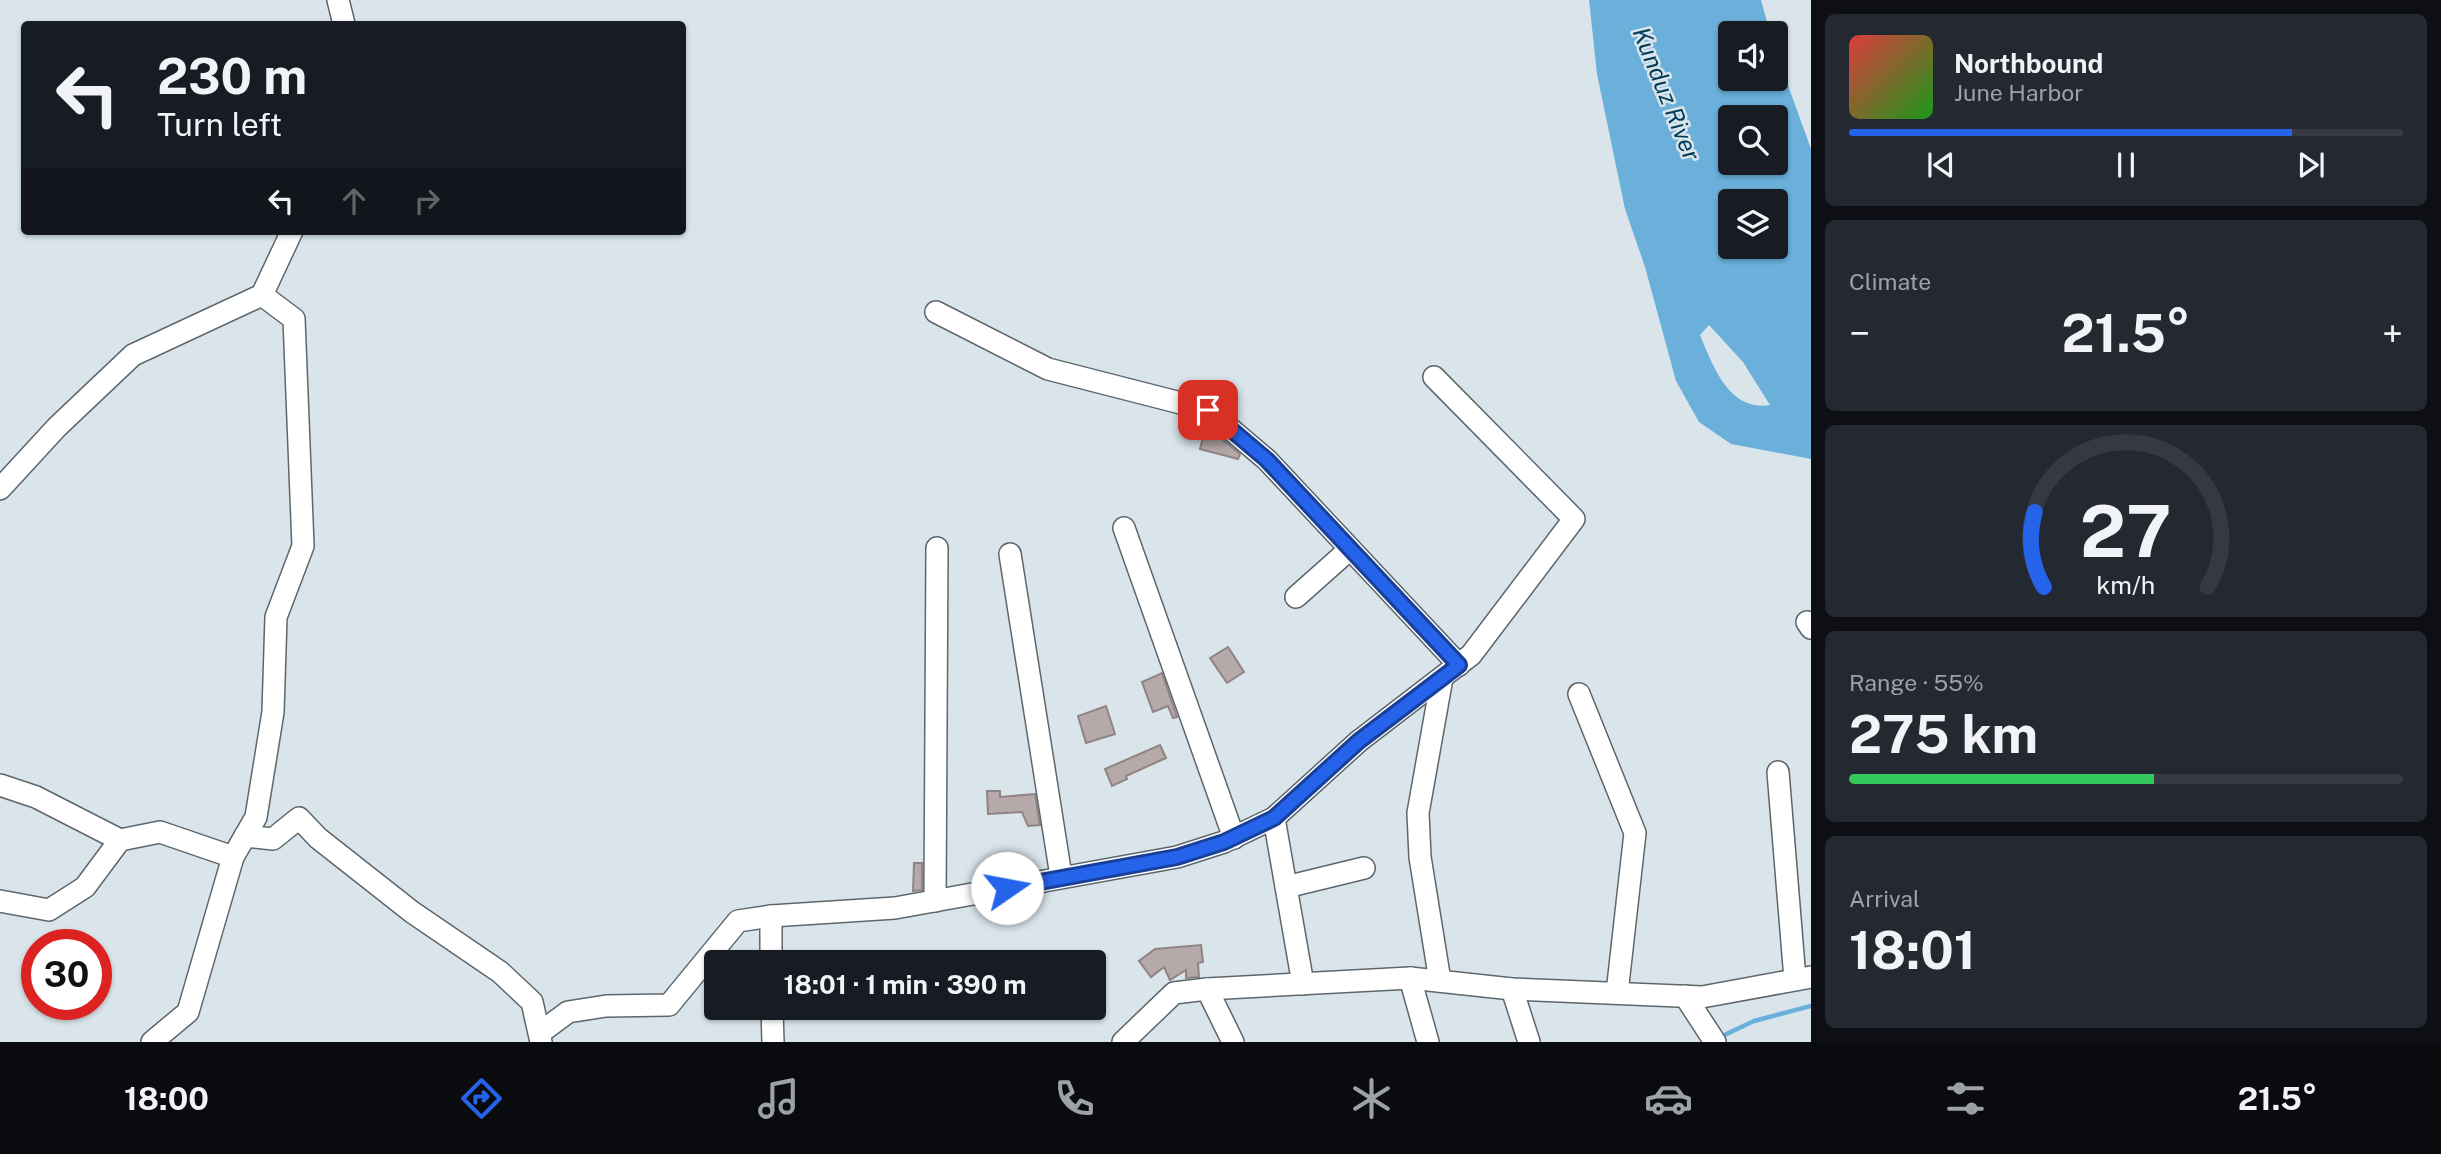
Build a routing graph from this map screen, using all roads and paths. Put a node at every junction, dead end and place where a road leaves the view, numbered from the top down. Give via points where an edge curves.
1 (338, 0) edge
2 (343, 21) edge
3 (290, 235) edge
4 (262, 295) junction
5 (936, 312) dead end
6 (1434, 377) dead end
7 (0, 489) edge
8 (1125, 528) dead end
9 (937, 548) dead end
10 (1350, 549) junction
11 (1010, 554) dead end
12 (1296, 597) dead end
13 (1450, 672) junction
14 (1579, 694) dead end
15 (1778, 772) dead end
16 (0, 785) edge
17 (1274, 818) junction
18 (245, 836) junction
19 (1234, 838) junction
20 (120, 840) junction
21 (233, 857) junction
22 (1364, 868) dead end
23 (1061, 876) junction
24 (1286, 887) junction
25 (0, 901) edge
26 (935, 901) junction
27 (771, 916) junction
28 (771, 950) edge
29 (1410, 978) junction
30 (1803, 978) edge
31 (1440, 981) junction
32 (1303, 984) junction
33 (1207, 989) junction
34 (1512, 989) junction
35 (1617, 993) junction
36 (1685, 996) junction
37 (772, 1020) edge
38 (541, 1037) edge
39 (152, 1042) edge
40 (772, 1042) edge
41 (1123, 1042) edge
42 (1233, 1042) edge
43 (1428, 1042) edge
44 (1529, 1042) edge
45 (1715, 1042) edge

1 - 2 street
3 - 4 street
4 - 7 street via 133,355
4 - 18 street via 294,319 303,546 276,617 273,712 256,817
5 - 10 street via 1048,369 1208,410 1267,460
6 - 13 street via 1574,519 1471,655
8 - 19 street
9 - 26 street
10 - 12 street
10 - 13 street
11 - 23 street
13 - 17 street via 1359,741
13 - 31 street via 1419,813 1420,857
14 - 35 street via 1635,834
15 - 30 street
16 - 20 street via 36,797
17 - 19 street
17 - 24 street
18 - 21 street
18 - 38 street via 274,839 299,818 412,912 500,972 532,1002
19 - 23 street via 1177,857
20 - 21 street via 160,832
20 - 25 street via 85,887 49,910
21 - 39 street via 188,1012
22 - 24 street
23 - 26 street
24 - 32 street
26 - 27 street
27 - 28 street
27 - 38 street via 738,921 669,1005 568,1012
29 - 31 street
29 - 32 street
29 - 43 street
30 - 36 street via 1702,997
31 - 34 street
32 - 33 street
33 - 41 street via 1174,993
33 - 42 street
34 - 35 street
34 - 44 street
35 - 36 street
36 - 45 street
37 - 40 street

